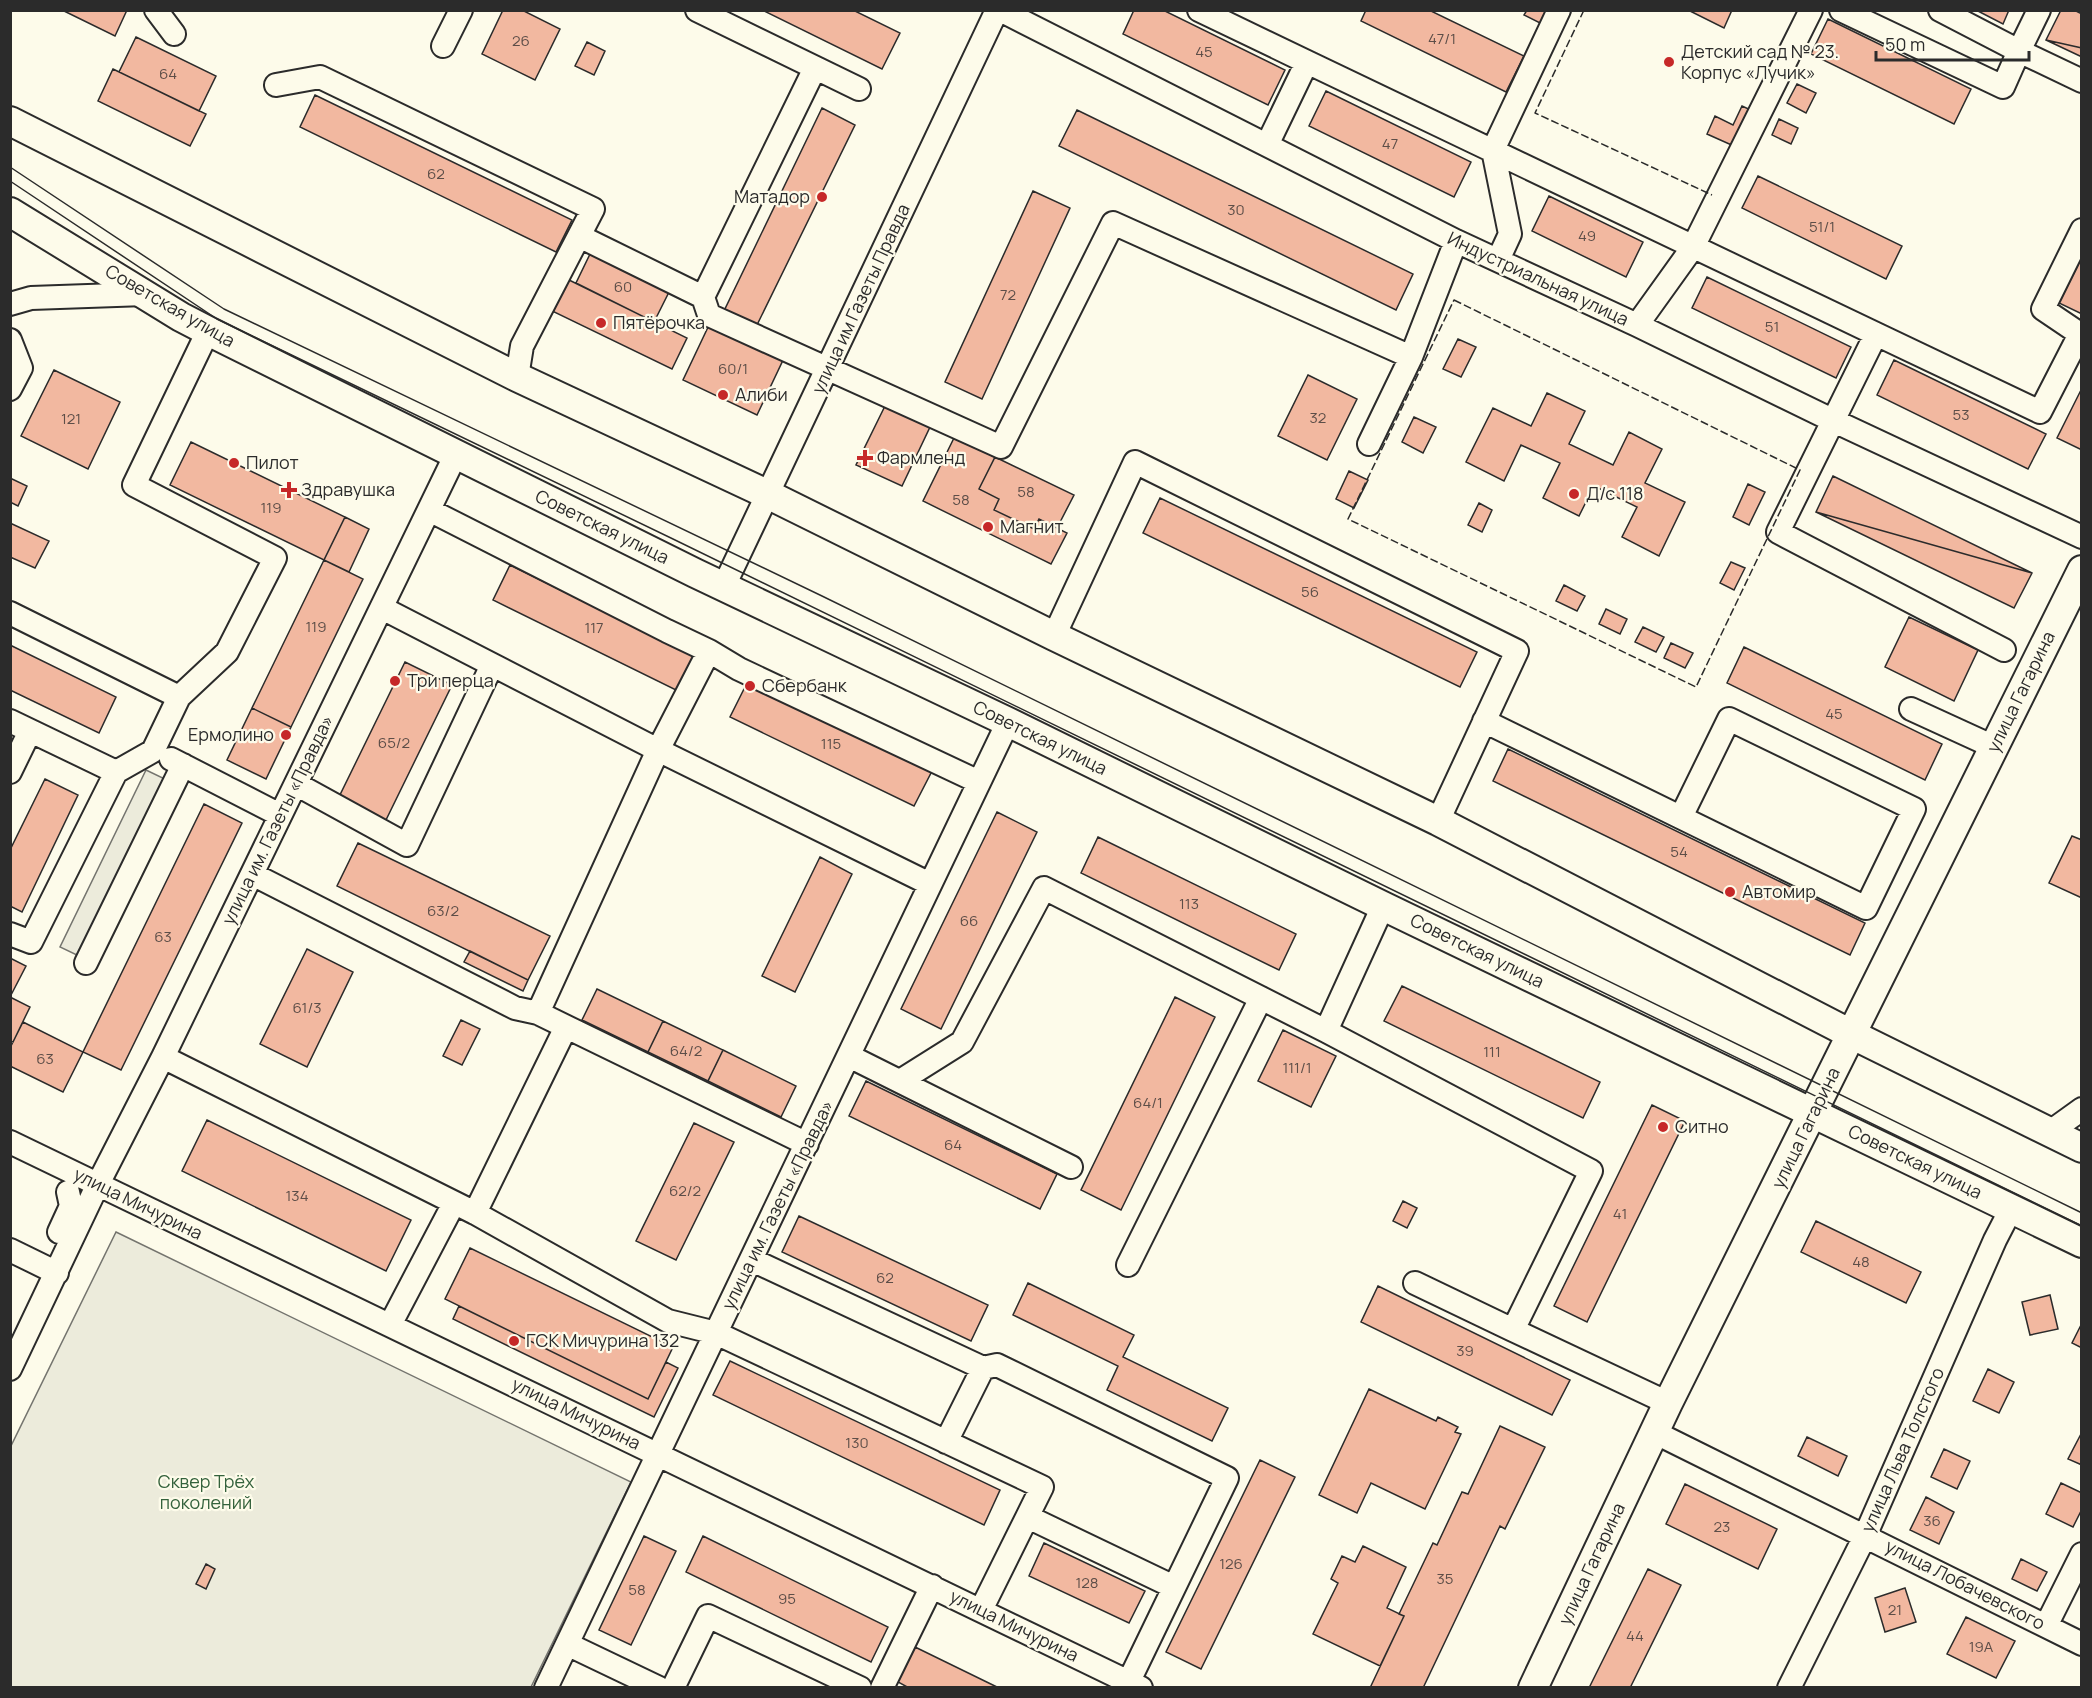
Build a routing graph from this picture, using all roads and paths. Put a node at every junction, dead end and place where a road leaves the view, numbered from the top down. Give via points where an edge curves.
1 (156, 10) edge
2 (461, 10) edge
3 (697, 10) edge
4 (998, 10) edge
5 (1199, 10) edge
6 (1559, 10) edge
7 (1811, 10) edge
8 (1841, 10) edge
9 (1940, 10) edge
10 (2038, 10) edge
11 (174, 34) dead end
12 (443, 46) dead end
13 (2019, 51) junction
14 (1307, 62) junction
15 (815, 68) junction
16 (2082, 81) edge
17 (276, 85) dead end
18 (859, 89) dead end
19 (10, 121) edge
20 (1267, 145) junction
21 (1493, 150) junction
22 (10, 212) edge
23 (2082, 230) edge
24 (579, 236) junction
25 (1456, 241) junction
26 (1693, 247) junction
27 (1498, 261) junction
28 (145, 294) junction
29 (703, 297) junction
30 (10, 304) edge
31 (1637, 325) junction
32 (208, 331) junction
33 (1876, 334) junction
34 (10, 340) edge
35 (1411, 357) junction
36 (829, 368) junction
37 (517, 377) junction
38 (10, 389) edge
39 (1832, 420) junction
40 (1369, 444) dead end
41 (456, 454) junction
42 (767, 494) junction
43 (429, 510) junction
44 (2082, 537) edge
45 (2082, 570) edge
46 (724, 586) junction
47 (382, 608) junction
48 (10, 613) edge
49 (1054, 636) junction
50 (2004, 650) dead end
51 (709, 651) junction
52 (492, 665) junction
53 (179, 697) junction
54 (1911, 709) dead end
55 (1484, 721) junction
56 (1008, 722) junction
57 (20, 726) edge
58 (1994, 747) junction
59 (658, 750) junction
60 (153, 751) junction
61 (183, 765) junction
62 (10, 772) edge
63 (116, 772) junction
64 (979, 782) junction
65 (296, 784) junction
66 (280, 815) junction
67 (1681, 817) junction
68 (1438, 821) junction
69 (252, 874) junction
70 (930, 884) junction
71 (1383, 906) junction
72 (10, 934) edge
73 (86, 963) dead end
74 (1262, 998) junction
75 (538, 1013) junction
76 (566, 1027) junction
77 (1326, 1031) junction
78 (1851, 1034) junction
79 (849, 1056) junction
80 (163, 1057) junction
81 (900, 1081) junction
82 (2082, 1109) edge
83 (1813, 1113) junction
84 (2050, 1132) junction
85 (10, 1142) edge
86 (807, 1144) junction
87 (2082, 1148) edge
88 (1071, 1167) dead end
89 (98, 1184) junction
90 (68, 1192) dead end
91 (454, 1203) junction
92 (2011, 1209) junction
93 (475, 1213) junction
94 (2082, 1243) edge
95 (10, 1250) edge
96 (752, 1260) junction
97 (1128, 1265) dead end
98 (50, 1269) junction
99 (1415, 1283) dead end
100 (390, 1325) junction
101 (1514, 1330) junction
102 (10, 1333) edge
103 (716, 1334) junction
104 (10, 1368) edge
105 (983, 1368) junction
106 (1668, 1403) junction
107 (1654, 1432) junction
108 (946, 1442) junction
109 (657, 1453) junction
110 (1028, 1517) junction
111 (1865, 1536) junction
112 (2082, 1554) edge
113 (932, 1586) junction
114 (1174, 1587) junction
115 (981, 1610) junction
116 (2046, 1626) junction
117 (567, 1644) junction
118 (2082, 1644) edge
119 (1135, 1684) edge
120 (546, 1688) edge
121 (659, 1688) edge
122 (673, 1688) edge
123 (860, 1688) edge
124 (882, 1688) edge
125 (1533, 1688) edge
126 (1789, 1688) edge

1 - 11 street
2 - 12 street
3 - 15 street
4 - 20 street, Индустриальная улица
4 - 36 street, улица им Газеты Правда
5 - 14 street
6 - 21 street
7 - 26 street
8 - 13 street via 2003,87
9 - 13 street
10 - 13 street
13 - 16 street
14 - 20 street
14 - 21 street
15 - 18 street
15 - 29 street
17 - 24 street via 320,77 593,209
19 - 37 main road
20 - 25 street, Индустриальная улица
21 - 26 street
21 - 27 street via 1510,234
22 - 28 main road, Советская улица
23 - 33 street via 2043,309 2080,334 2040,412
24 - 29 street
24 - 37 street via 522,346
25 - 27 street, Индустриальная улица
25 - 35 street
26 - 31 street
26 - 33 street
27 - 31 street, Индустриальная улица
28 - 30 street via 32,298
28 - 32 main road, Советская улица
29 - 36 street via 709,315
31 - 39 street, Индустриальная улица
32 - 41 main road, Советская улица
32 - 53 street via 134,485 275,558 227,652
33 - 39 street
34 - 38 street via 21,368
35 - 36 street via 1113,223 1001,447
35 - 40 street
36 - 42 street, улица им Газеты Правда
37 - 42 main road
39 - 44 street, Индустриальная улица
39 - 50 street via 1778,532
41 - 43 street, улица им. Газеты «Правда»
41 - 46 main road, Советская улица
42 - 46 street, улица им Газеты Правда
42 - 49 main road
43 - 47 street, улица им. Газеты «Правда»
43 - 51 street
45 - 58 main road, улица Гагарина
46 - 56 main road, Советская улица
47 - 52 street
47 - 65 street, улица им. Газеты «Правда»
48 - 53 street
49 - 55 street via 1135,462 1516,651
49 - 68 main road
51 - 59 street
51 - 64 street via 739,669
52 - 59 street
52 - 65 street via 407,845
53 - 60 street
54 - 58 street
55 - 67 street
55 - 68 street
56 - 64 street, улица им. Газеты «Правда»
56 - 71 main road, Советская улица
57 - 62 street
57 - 63 street
58 - 78 main road, улица Гагарина
59 - 70 street
59 - 75 street
60 - 61 street
60 - 63 street
61 - 66 street
61 - 73 street
63 - 72 street via 31,942
64 - 70 street, улица им. Газеты «Правда»
65 - 66 street, улица им. Газеты «Правда»
66 - 69 street, улица им. Газеты «Правда»
67 - 67 street via 1866,908 1914,809 1729,719
68 - 78 main road
69 - 75 street via 515,1008
69 - 80 street, улица им. Газеты «Правда»
70 - 79 street, улица им. Газеты «Правда»
71 - 77 street
71 - 83 main road, Советская улица
74 - 77 street
74 - 81 street via 1044,888 962,1042
74 - 97 street
75 - 76 street
76 - 86 street
76 - 93 street
77 - 101 street via 1591,1171
78 - 83 main road, улица Гагарина
78 - 84 main road
79 - 81 street
79 - 86 street, улица им. Газеты «Правда»
80 - 89 street, улица им. Газеты «Правда»
80 - 91 street
81 - 88 street
82 - 84 street
83 - 92 main road, Советская улица
83 - 106 main road, улица Гагарина
84 - 87 main road
85 - 89 street, улица Мичурина
86 - 96 street, улица им. Газеты «Правда»
89 - 98 street, улица им. Газеты «Правда»
89 - 100 street, улица Мичурина
90 - 98 street via 71,1206
91 - 93 street
91 - 100 street
92 - 94 main road, Советская улица
92 - 111 street, улица Льва Толстого
93 - 103 street via 668,1321
95 - 98 street
96 - 103 street, улица им. Газеты «Правда»
96 - 105 street
98 - 102 street
98 - 104 street
99 - 101 street
100 - 109 street, улица Мичурина
101 - 106 street
103 - 108 street
103 - 109 street, улица им. Газеты «Правда»
105 - 108 street
105 - 114 street via 996,1365 1227,1478
106 - 107 main road, улица Гагарина
107 - 111 street, улица Лобачевского
107 - 125 main road, улица Гагарина
108 - 110 street via 1042,1487
109 - 113 street, улица Мичурина
109 - 117 street, улица им. Газеты «Правда»
110 - 114 street
110 - 115 street
111 - 116 street, улица Лобачевского
111 - 126 street, улица Льва Толстого
112 - 116 street
113 - 115 street, улица Мичурина
113 - 124 street
114 - 119 street
115 - 119 street, улица Мичурина
116 - 118 street, улица Лобачевского
117 - 120 street, улица им. Газеты «Правда»
117 - 121 street
122 - 123 street via 708,1616

